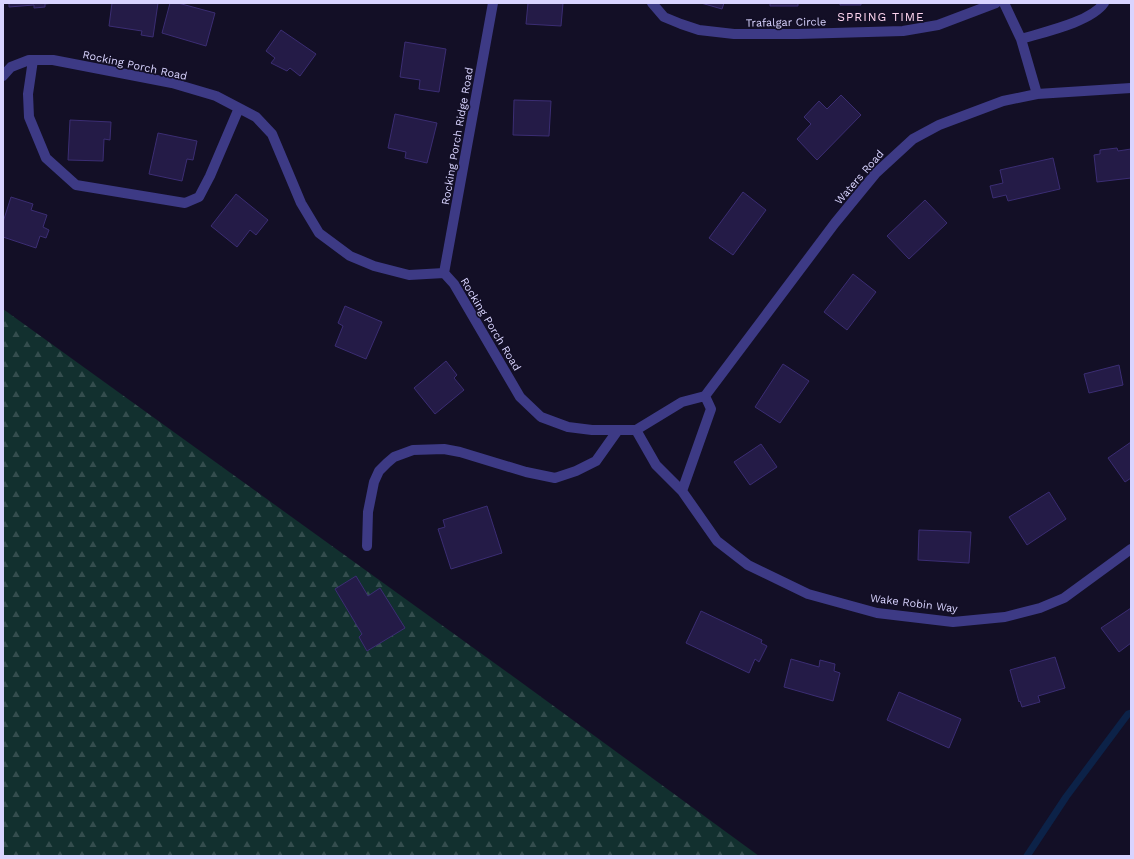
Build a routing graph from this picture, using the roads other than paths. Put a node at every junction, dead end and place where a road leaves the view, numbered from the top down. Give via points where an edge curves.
1 (493, 3) edge
2 (652, 3) edge
3 (996, 3) edge
4 (1004, 3) edge
5 (1104, 3) edge
6 (1021, 39) junction
7 (33, 60) junction
8 (3, 76) edge
9 (1131, 88) edge
10 (1037, 94) junction
11 (239, 108) junction
12 (444, 273) junction
13 (705, 396) junction
14 (618, 430) junction
15 (636, 430) junction
16 (682, 490) junction
17 (367, 546) dead end
18 (1131, 549) edge

1 - 12 street, Rocking Porch Ridge Road
2 - 3 street, Trafalgar Circle via 664,17 699,30 734,34 798,34 903,31 938,25
4 - 6 street
5 - 6 street via 1101,8 1084,19
6 - 10 street
7 - 8 street, Rocking Porch Road via 11,67
7 - 11 street, Rocking Porch Road via 53,60 172,83 216,96
7 - 11 street via 28,94 29,117 46,158 76,185 185,203 199,197
9 - 10 street, Waters Road
10 - 13 street, Waters Road via 1003,101 939,125 913,139 894,155 840,218
11 - 12 street, Rocking Porch Road via 256,117 272,134 301,203 319,233 350,256 374,266 409,275
12 - 14 street, Rocking Porch Road via 454,284 520,397 541,417 568,427
13 - 15 street via 682,402
13 - 16 street via 711,410
14 - 15 street, Rocking Porch Road
14 - 17 street via 596,461 556,478 444,449 413,450 394,457 379,471 374,482 368,512
15 - 16 street, Wake Robin Way via 656,466
16 - 18 street, Wake Robin Way via 717,541 748,565 808,594 877,613 953,622 1005,617 1033,610 1064,598

